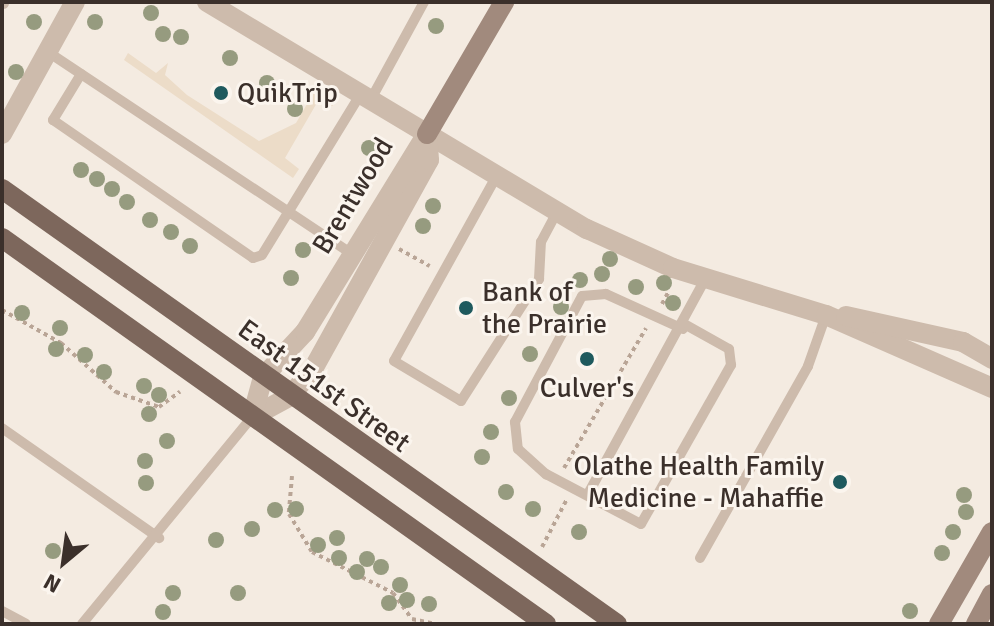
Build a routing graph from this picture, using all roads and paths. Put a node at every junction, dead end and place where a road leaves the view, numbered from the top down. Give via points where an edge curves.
1 (75, 2) edge
2 (424, 2) edge
3 (504, 2) edge
4 (210, 3) edge
5 (48, 52) junction
6 (81, 74) junction
7 (365, 98) junction
8 (2, 134) edge
9 (427, 134) junction
10 (496, 177) junction
11 (2, 189) edge
12 (289, 212) junction
13 (557, 212) junction
14 (2, 238) edge
15 (399, 249) dead end
16 (351, 253) junction
17 (432, 267) dead end
18 (706, 278) junction
19 (669, 291) dead end
20 (2, 310) edge
21 (826, 315) junction
22 (655, 317) junction
23 (685, 327) junction
24 (992, 359) edge
25 (263, 377) junction
26 (992, 388) edge
27 (180, 392) dead end
28 (289, 397) junction
29 (252, 417) junction
30 (2, 428) edge
31 (292, 476) dead end
32 (565, 483) junction
33 (588, 494) junction
34 (992, 532) edge
35 (159, 538) junction
36 (541, 549) dead end
37 (700, 558) dead end
38 (992, 594) edge
39 (2, 611) edge
40 (26, 624) edge
41 (82, 624) edge
42 (436, 624) edge
43 (546, 624) edge
44 (617, 624) edge
45 (939, 624) edge
46 (976, 624) edge

1 - 5 street
2 - 7 lane
3 - 9 street
4 - 7 street
5 - 6 lane
5 - 8 street
6 - 12 lane
6 - 12 lane via 53,120 253,258
7 - 9 street
7 - 12 lane
9 - 10 street
9 - 16 street, Brentwood
9 - 28 street, Brentwood via 429,160 327,346
10 - 13 street
10 - 13 lane via 394,361 461,401 539,279 541,242
11 - 25 main road, East 151st Street
12 - 16 lane
13 - 18 street
14 - 29 main road
15 - 17 path
16 - 25 street, Brentwood via 305,332
18 - 21 street
18 - 23 lane
19 - 22 path
20 - 27 path via 61,343 116,392 159,407
21 - 24 street via 951,339
21 - 26 street
21 - 37 lane via 808,366
22 - 23 lane
22 - 32 path via 561,472
22 - 32 lane via 594,290 573,311 513,434 530,462
23 - 33 lane
23 - 33 lane via 729,349 731,365 641,524
25 - 28 main road, East 151st Street
25 - 29 street, Brentwood
28 - 29 street, Brentwood
28 - 44 main road, East 151st Street
29 - 35 lane
29 - 43 main road
30 - 35 lane
31 - 42 path via 289,514 312,552 393,593 412,619
32 - 33 lane
32 - 36 path via 564,514
34 - 45 street
35 - 41 lane
38 - 46 street
39 - 40 lane

